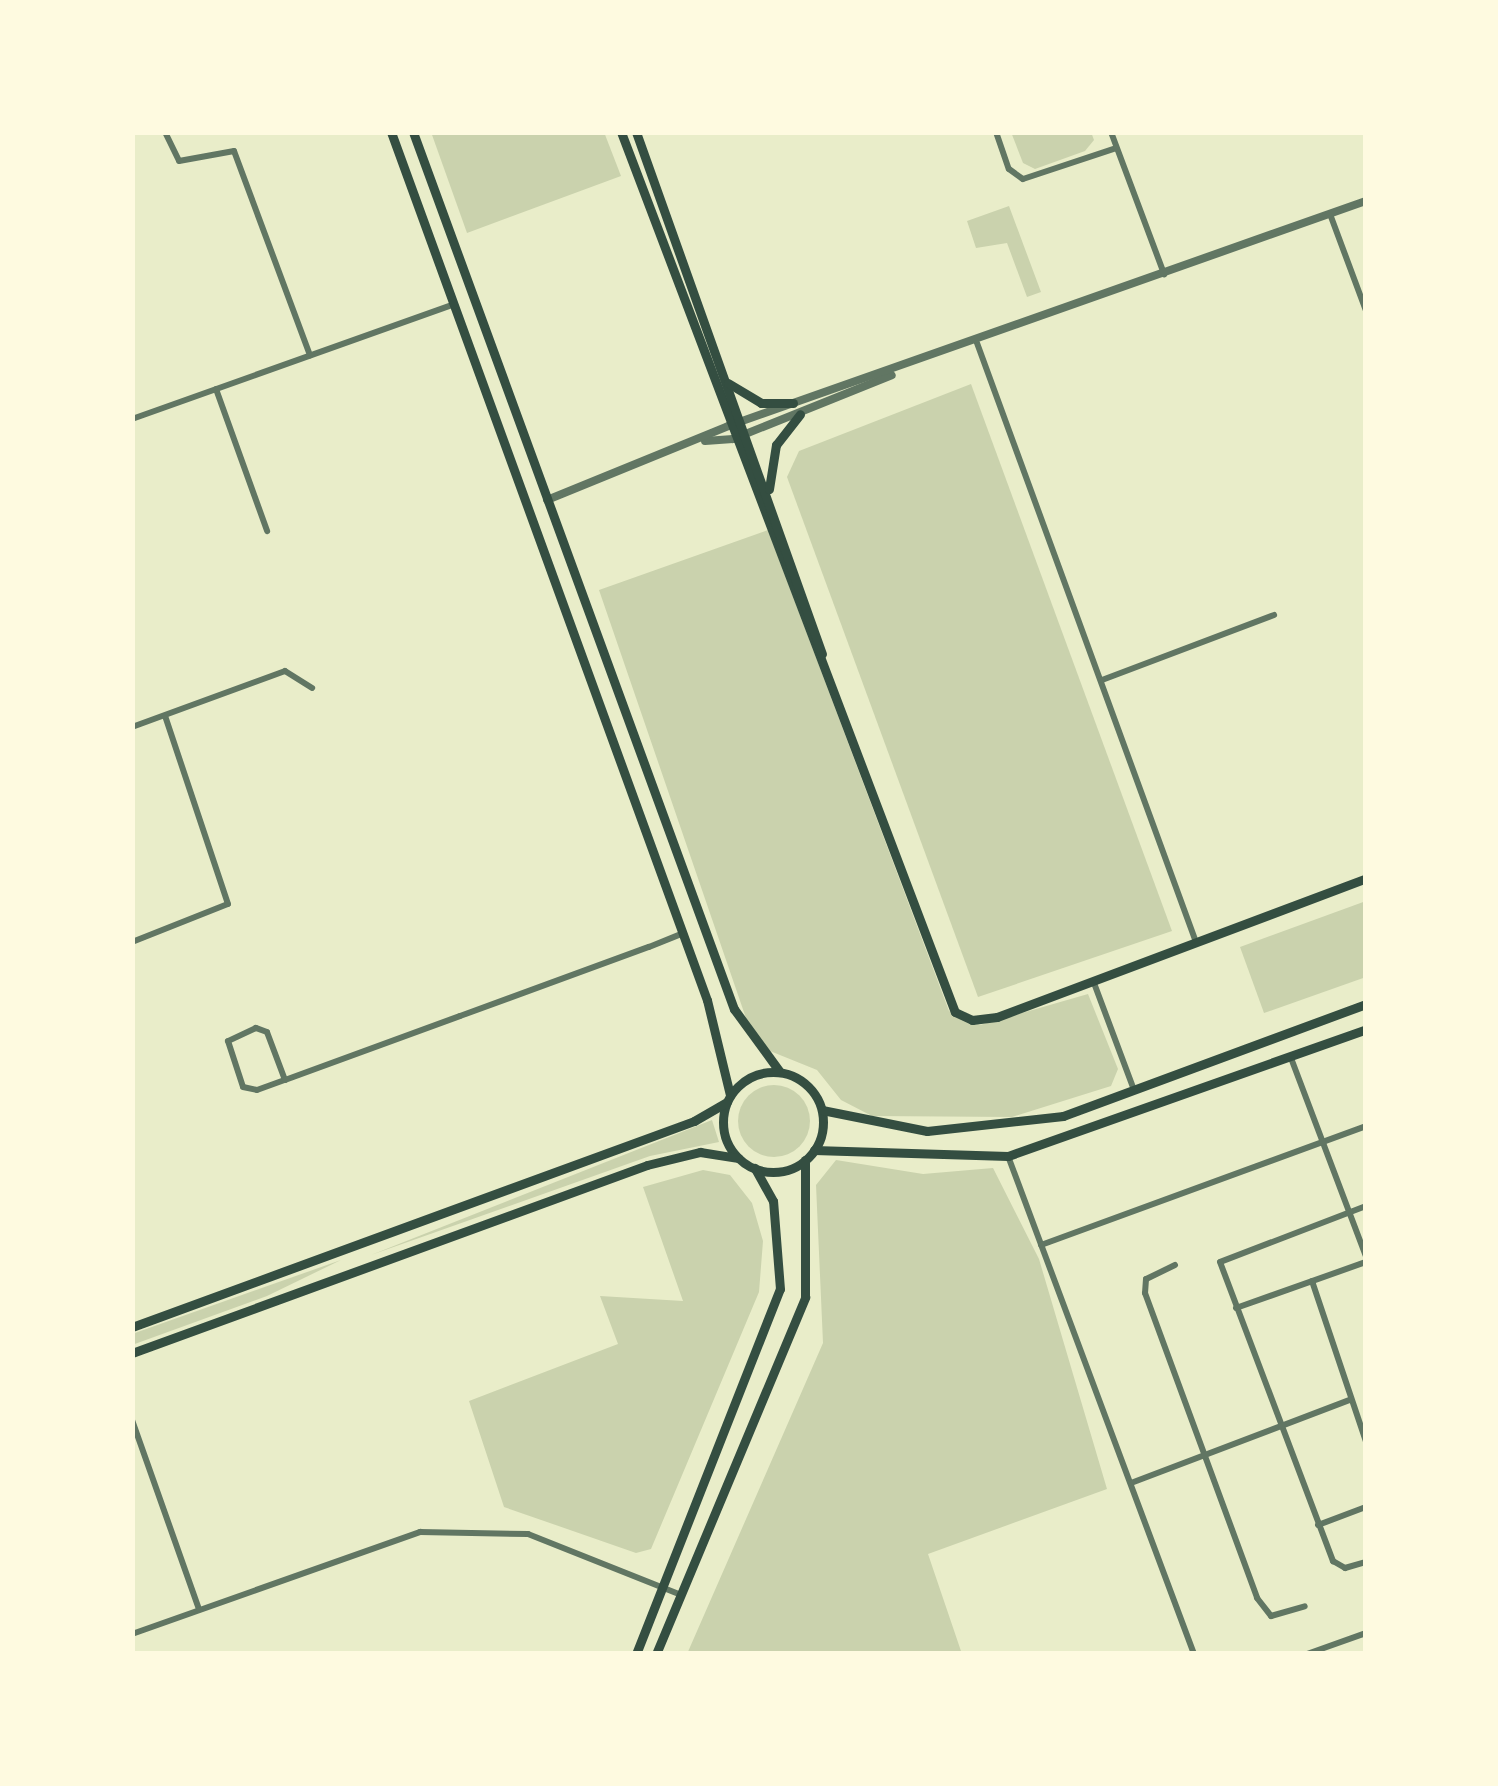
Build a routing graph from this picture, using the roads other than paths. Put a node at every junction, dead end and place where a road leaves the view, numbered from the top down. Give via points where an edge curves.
1 (165, 132) edge
2 (391, 132) edge
3 (413, 132) edge
4 (621, 132) edge
5 (635, 132) edge
6 (996, 132) edge
7 (1111, 132) edge
8 (1116, 148) junction
9 (428, 171) junction
10 (409, 178) junction
11 (1366, 201) edge
12 (1330, 214) junction
13 (1164, 274) junction
14 (452, 305) junction
15 (1366, 311) edge
16 (977, 343) junction
17 (310, 355) junction
18 (728, 383) junction
19 (216, 389) junction
20 (796, 408) junction
21 (132, 419) edge
22 (743, 421) junction
23 (728, 426) junction
24 (747, 434) junction
25 (734, 439) junction
26 (705, 441) junction
27 (769, 494) junction
28 (547, 500) junction
29 (267, 531) dead end
30 (1274, 615) dead end
31 (598, 639) junction
32 (578, 648) junction
33 (823, 665) junction
34 (1102, 680) junction
35 (312, 688) dead end
36 (165, 716) junction
37 (132, 727) edge
38 (1366, 878) edge
39 (684, 933) junction
40 (132, 942) edge
41 (1197, 945) junction
42 (1094, 982) junction
43 (1366, 1004) edge
44 (1366, 1029) edge
45 (1292, 1058) junction
46 (780, 1072) junction
47 (285, 1080) junction
48 (1134, 1090) junction
49 (729, 1099) junction
50 (822, 1110) junction
51 (1366, 1126) edge
52 (1323, 1142) junction
53 (814, 1150) junction
54 (1008, 1156) junction
55 (739, 1158) junction
56 (805, 1160) junction
57 (755, 1168) junction
58 (1366, 1206) edge
59 (1349, 1212) junction
60 (1041, 1245) junction
61 (355, 1247) junction
62 (1366, 1260) edge
63 (1175, 1265) dead end
64 (363, 1269) junction
65 (1312, 1281) junction
66 (1235, 1308) junction
67 (132, 1328) edge
68 (132, 1353) edge
69 (1350, 1400) junction
70 (132, 1420) edge
71 (1278, 1427) junction
72 (1366, 1441) edge
73 (1206, 1453) junction
74 (1131, 1483) junction
75 (1366, 1507) edge
76 (1318, 1525) junction
77 (1366, 1562) edge
78 (663, 1589) junction
79 (681, 1595) junction
80 (1305, 1606) dead end
81 (199, 1609) junction
82 (1366, 1633) edge
83 (132, 1634) edge
84 (636, 1654) edge
85 (656, 1654) edge
86 (1194, 1654) edge
87 (1307, 1654) edge

1 - 17 street via 179,161 233,151
2 - 10 main road
3 - 9 main road
4 - 23 main road
5 - 18 main road
6 - 8 street via 1010,169 1023,178
7 - 8 street
8 - 13 street
9 - 10 main road
9 - 28 main road
10 - 14 main road
11 - 12 street
12 - 13 street
12 - 15 street
13 - 16 street
14 - 17 street
14 - 32 main road
16 - 20 street
16 - 34 street
17 - 19 street
18 - 20 main road via 761,403
18 - 22 main road
19 - 21 street
19 - 29 street
20 - 22 street
20 - 24 street
20 - 27 main road via 776,445
22 - 23 street
22 - 24 main road
23 - 25 main road
23 - 26 street
24 - 25 street
24 - 27 main road
25 - 26 street
25 - 33 main road
26 - 28 street
27 - 33 main road
28 - 31 main road
30 - 34 street
31 - 32 main road
31 - 46 main road via 734,1010
32 - 39 main road
33 - 42 main road via 955,1012 980,1021
34 - 41 street
35 - 36 street via 285,670
36 - 37 street
36 - 40 street via 228,904
38 - 41 main road
39 - 47 street
39 - 49 main road via 724,1052
41 - 42 main road
42 - 48 street
43 - 48 main road
44 - 45 main road
45 - 52 street
45 - 54 main road
46 - 49 main road via 752,1077
46 - 50 main road via 802,1080
47 - 47 street via 267,1032 256,1028 228,1041 249,1092
48 - 50 main road via 1003,1126 894,1128
49 - 55 main road via 724,1132
49 - 61 main road
50 - 53 main road
51 - 52 street
52 - 59 street
52 - 60 street
53 - 54 main road
53 - 56 main road
54 - 60 street
55 - 57 main road
55 - 64 main road via 677,1156
56 - 57 main road via 776,1172
56 - 79 main road via 806,1298
57 - 78 main road via 773,1201 780,1289
58 - 59 street
59 - 62 street
59 - 66 street via 1220,1262
60 - 74 street
61 - 64 main road
61 - 67 main road
62 - 65 street
63 - 73 street via 1146,1280 1145,1293
64 - 68 main road
65 - 66 street
65 - 69 street
66 - 71 street
69 - 71 street
69 - 72 street
70 - 81 street
71 - 73 street
71 - 76 street
73 - 74 street
73 - 80 street via 1262,1610 1279,1616
74 - 86 street
75 - 76 street
76 - 77 street via 1339,1567
78 - 79 street
78 - 81 street via 528,1534 460,1529 420,1532
78 - 84 main road
79 - 85 main road
81 - 83 street
82 - 87 street

